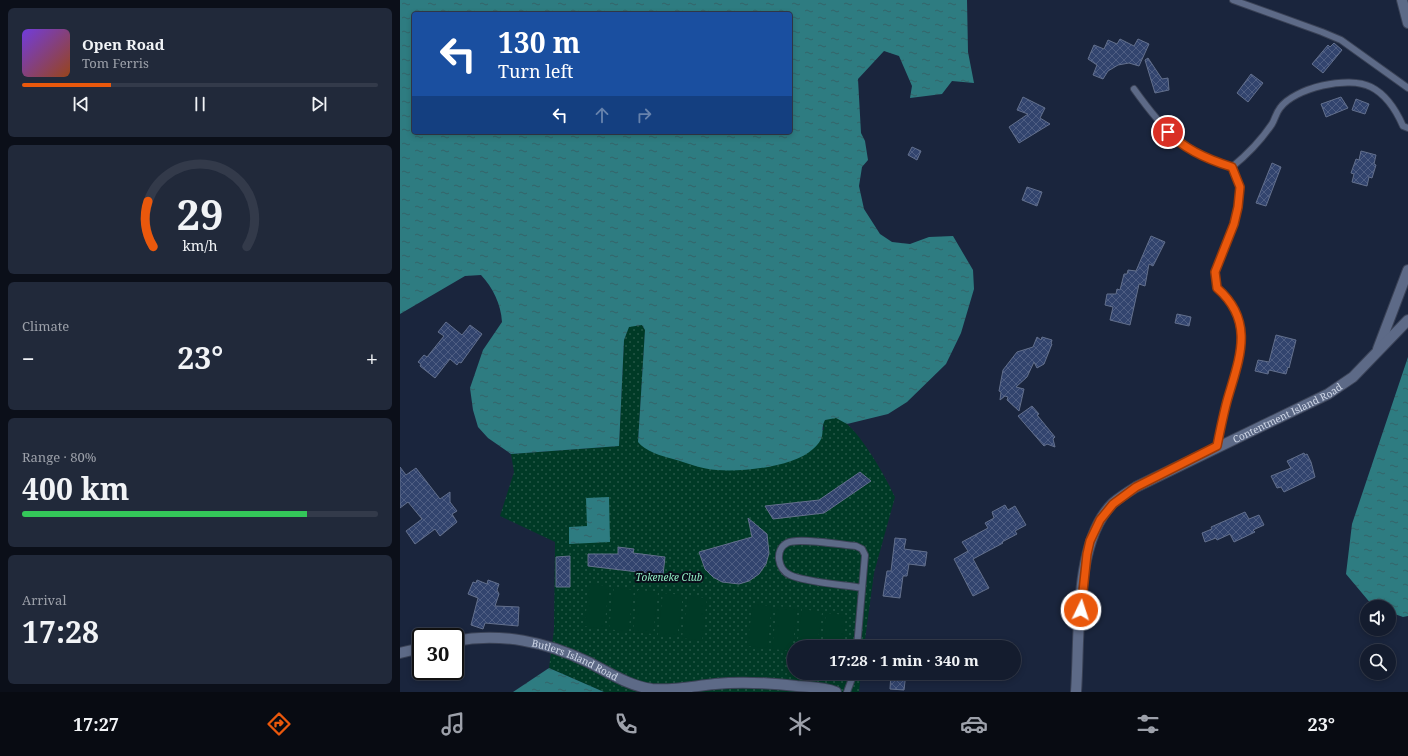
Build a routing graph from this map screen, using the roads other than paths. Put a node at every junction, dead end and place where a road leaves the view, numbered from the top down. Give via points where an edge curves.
1 (1233, 0) edge
2 (1402, 0) edge
3 (1408, 24) edge
4 (1408, 88) edge
5 (1134, 89) dead end
6 (1408, 128) edge
7 (1232, 167) junction
8 (1408, 270) edge
9 (1408, 320) edge
10 (1376, 354) junction
11 (1217, 446) junction
12 (862, 588) junction
13 (464, 640) edge
14 (858, 640) edge
15 (412, 650) edge
16 (400, 653) edge
17 (851, 680) edge
18 (836, 692) edge
19 (847, 692) edge
20 (1076, 692) edge

1 - 4 lane via 1341,40
2 - 3 street
5 - 7 lane via 1161,126 1174,139 1196,153
6 - 7 lane via 1403,126 1396,110 1370,86 1348,82 1324,86 1298,93 1280,107 1253,150
7 - 11 lane via 1240,187 1238,207 1215,272 1217,288 1238,314 1241,333 1240,362
8 - 10 street
9 - 10 street, Contentment Island Road
10 - 11 street, Contentment Island Road via 1353,377 1328,394
11 - 20 street, Contentment Island Road via 1123,495 1098,525 1090,541 1082,588
12 - 12 lane via 865,556 862,549 856,546 798,541 787,543 780,550 780,565 789,575
12 - 14 lane
13 - 18 street, Butlers Island Road via 516,640 545,645 568,652 628,682 646,688 673,689 752,682 813,687
15 - 16 street
17 - 19 lane

